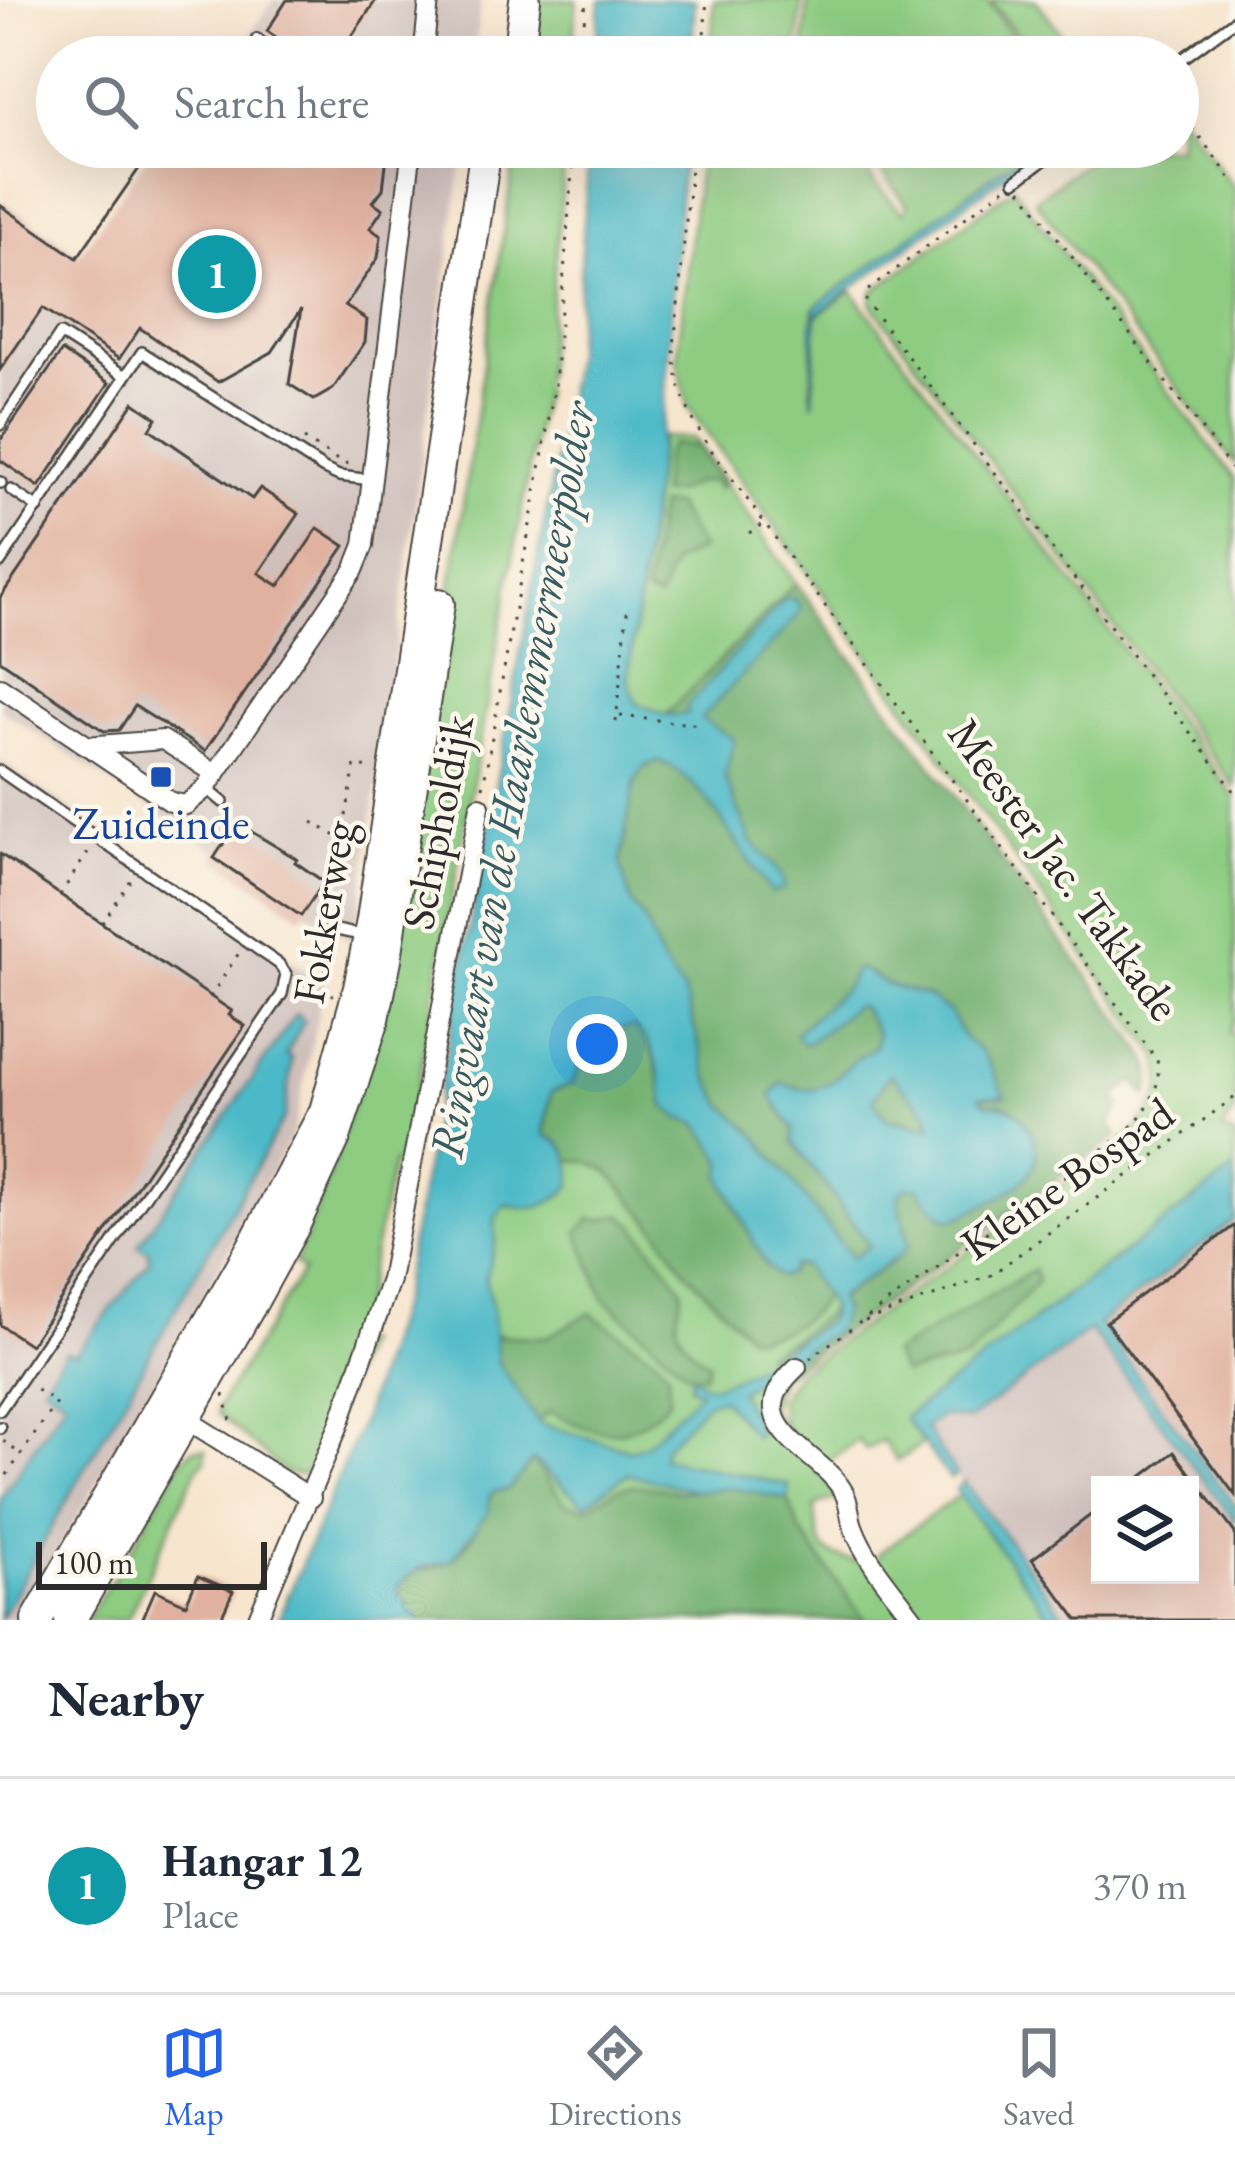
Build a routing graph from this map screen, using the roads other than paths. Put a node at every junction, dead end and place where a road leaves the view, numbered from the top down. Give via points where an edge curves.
1 (429, 0) edge
2 (504, 0) edge
3 (525, 0) edge
4 (1235, 20) edge
5 (425, 36) edge
6 (500, 36) edge
7 (521, 36) edge
8 (1199, 47) edge
9 (409, 168) edge
10 (483, 168) edge
11 (502, 168) edge
12 (1033, 168) edge
13 (1015, 181) road end
14 (125, 376) junction
15 (0, 424) edge
16 (372, 480) junction
17 (4, 485) edge
18 (38, 508) junction
19 (0, 563) edge
20 (0, 687) edge
21 (86, 746) junction
22 (0, 771) edge
23 (211, 781) junction
24 (223, 802) dead end
25 (480, 806) road end
26 (332, 928) dead end
27 (369, 936) junction
28 (797, 1367) road end
29 (0, 1410) edge
30 (173, 1411) junction
31 (311, 1498) junction
32 (37, 1620) edge
33 (70, 1620) edge
34 (257, 1620) edge
35 (915, 1620) edge

1 - 5 street
2 - 6 main road
3 - 7 main road
4 - 8 lane
9 - 16 street
10 - 27 main road, Fokkerweg
11 - 30 main road, Fokkerweg via 374,1018 304,1206
12 - 13 lane
14 - 15 lane via 60,334
14 - 16 lane via 142,352 324,469
14 - 18 lane
16 - 23 street via 354,570
17 - 18 lane
18 - 19 lane
20 - 21 street
21 - 23 street via 163,740
21 - 23 street via 171,802 186,805
22 - 29 lane via 286,974 282,994
23 - 24 lane
25 - 31 street, Schipholdijk via 389,1280
26 - 27 lane
27 - 30 main road, Fokkerweg via 325,1111
28 - 35 street via 774,1402 782,1431 832,1475 866,1552
30 - 31 street
30 - 32 main road, Fokkerweg
30 - 33 main road, Fokkerweg
31 - 34 street, Schipholdijk

